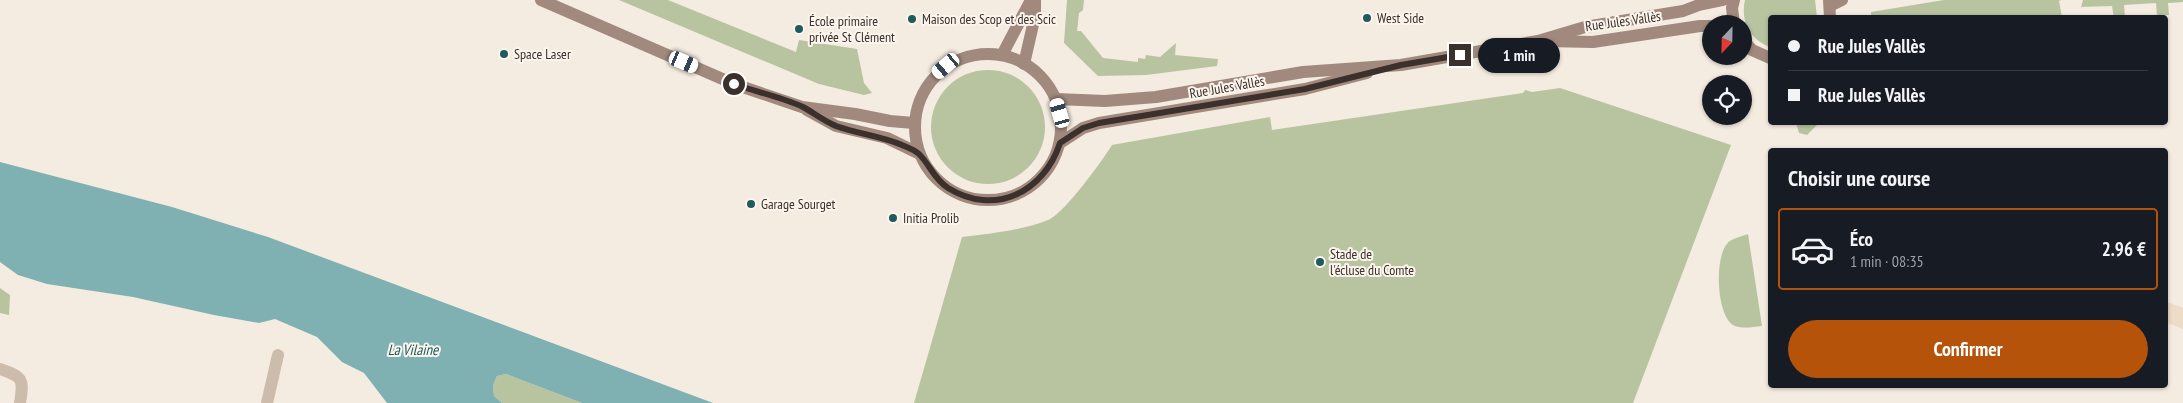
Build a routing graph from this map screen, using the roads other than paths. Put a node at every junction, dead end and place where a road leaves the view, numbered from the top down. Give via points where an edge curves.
1 (541, 0) edge
2 (1031, 0) edge
3 (1035, 0) edge
4 (1723, 0) edge
5 (1734, 0) edge
6 (1734, 15) edge
7 (1702, 26) edge
8 (1538, 41) junction
9 (1752, 50) edge
10 (1002, 55) junction
11 (1768, 57) edge
12 (1024, 64) junction
13 (1401, 65) junction
14 (1056, 99) junction
15 (802, 107) junction
16 (914, 123) junction
17 (1060, 143) junction
18 (918, 153) junction
19 (278, 355) dead end
20 (0, 369) edge
21 (20, 403) edge
22 (267, 403) edge

1 - 15 main road via 734,84
2 - 10 main road
3 - 12 main road via 1035,16
4 - 8 main road, Rue Jules Vallès via 1683,11 1585,27
5 - 6 main road
7 - 8 main road, Rue Jules Vallès via 1593,42
8 - 13 main road, Rue Jules Vallès
9 - 11 main road
10 - 12 main road
10 - 16 main road via 974,54 946,66 926,87
12 - 14 main road via 1041,76
13 - 14 main road, Rue Jules Vallès via 1303,72 1156,97 1105,101
13 - 17 main road, Rue Jules Vallès via 1305,89 1099,123 1083,128
14 - 17 main road via 1060,113
15 - 16 main road
15 - 18 main road via 836,126 887,138
16 - 18 main road
17 - 18 main road via 1047,171 1036,182 1010,197 994,200 979,200 947,188 933,176
19 - 22 street
20 - 21 street via 19,378 23,385

